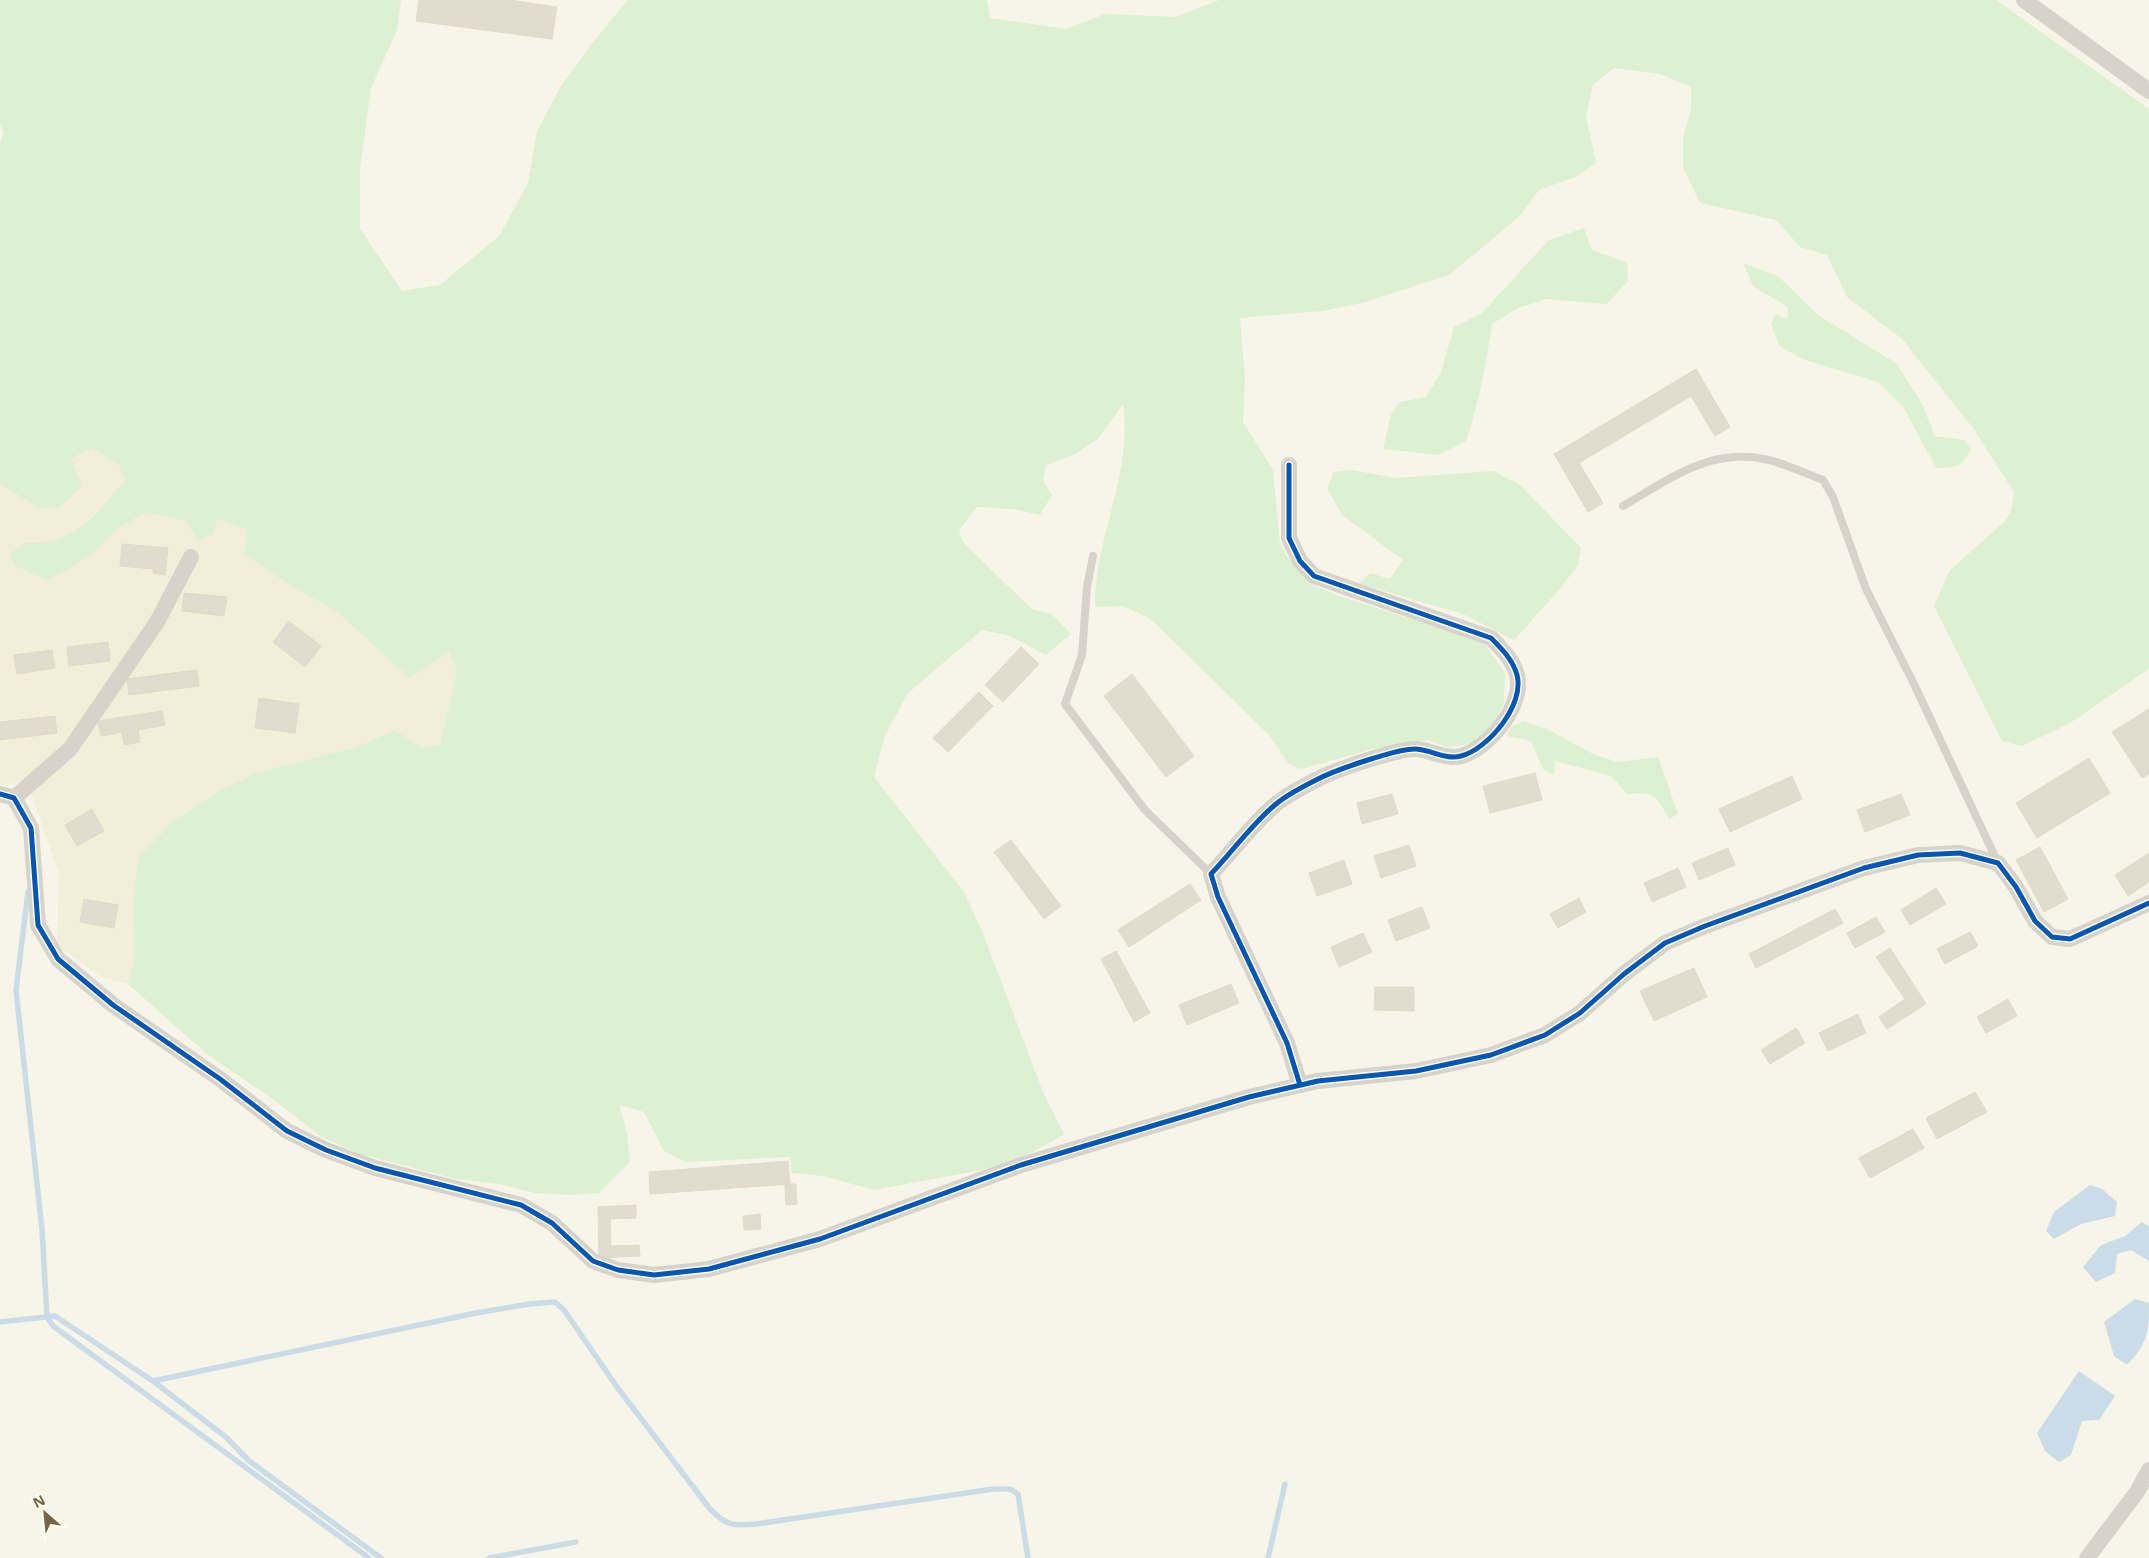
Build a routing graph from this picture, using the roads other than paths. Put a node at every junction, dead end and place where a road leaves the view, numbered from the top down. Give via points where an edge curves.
1 (2024, 0) edge
2 (2149, 91) edge
3 (1289, 465) dead end
4 (1623, 506) dead end
5 (1093, 556) dead end
6 (191, 557) dead end
7 (7, 796) edge
8 (1998, 863) junction
9 (1212, 874) junction
10 (2149, 904) edge
11 (1300, 1085) junction
12 (2149, 1470) edge
13 (2087, 1558) edge

1 - 2 street
3 - 9 street via 1289,538 1300,561 1314,576 1491,638 1513,664 1518,677 1515,698 1507,718 1486,743 1463,756 1450,758 1415,749 1380,757 1320,778 1276,804
4 - 8 lane via 1696,465 1726,456 1768,460 1823,480 1833,497 1866,589 1916,686
5 - 9 lane via 1087,587 1082,655 1065,704 1144,810
6 - 7 street via 157,622 70,749
7 - 11 street via 32,828 38,925 58,958 114,1005 220,1079 288,1132 375,1168 521,1205 552,1223 593,1261 618,1270 654,1275 709,1269 820,1239 1021,1165 1248,1097
8 - 10 street via 2035,921 2052,938 2070,938
8 - 11 street via 1960,853 1918,855 1864,868 1665,943 1580,1013 1545,1035 1491,1054 1416,1071
9 - 11 street via 1218,897 1287,1043
12 - 13 street via 2137,1492

